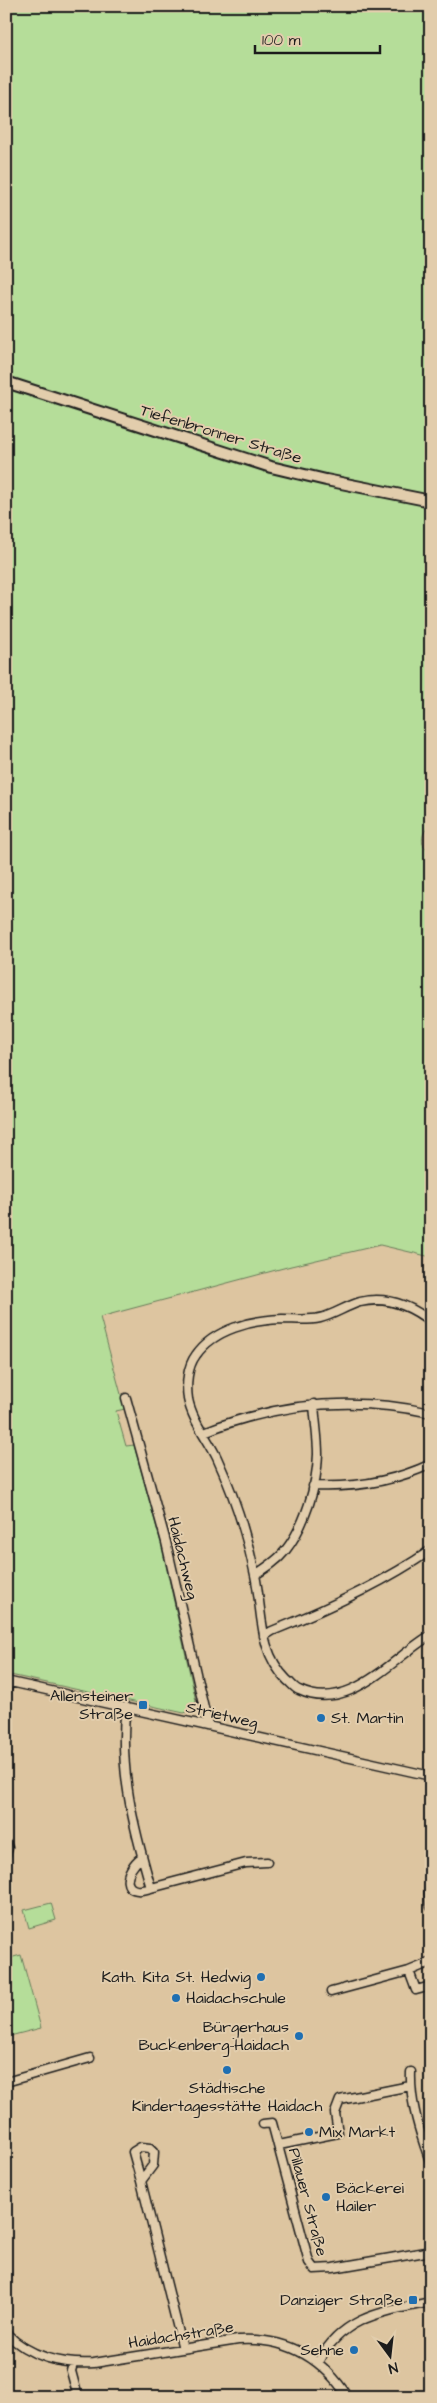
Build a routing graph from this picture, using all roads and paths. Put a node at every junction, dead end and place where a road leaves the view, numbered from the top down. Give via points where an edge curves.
1 (6, 382) edge
2 (431, 501) edge
3 (431, 1322) edge
4 (126, 1398) dead end
5 (314, 1404) junction
6 (431, 1412) edge
7 (204, 1432) junction
8 (431, 1464) edge
9 (313, 1486) junction
10 (431, 1550) edge
11 (255, 1575) junction
12 (264, 1636) junction
13 (431, 1636) edge
14 (8, 1681) edge
15 (6, 1693) edge
16 (126, 1707) junction
17 (208, 1726) junction
18 (431, 1776) edge
19 (431, 1814) edge
20 (6, 1843) edge
21 (6, 1855) edge
22 (142, 1857) junction
23 (267, 1862) dead end
24 (151, 1888) junction
25 (431, 1907) edge
26 (431, 1962) edge
27 (409, 1971) junction
28 (431, 1986) edge
29 (331, 1992) dead end
30 (90, 2058) dead end
31 (410, 2072) dead end
32 (6, 2082) edge
33 (410, 2086) junction
34 (263, 2124) dead end
35 (279, 2145) junction
36 (428, 2146) edge
37 (431, 2164) edge
38 (141, 2181) dead end
39 (431, 2251) edge
40 (431, 2302) edge
41 (6, 2333) edge
42 (183, 2349) junction
43 (318, 2362) junction
44 (73, 2364) junction
45 (78, 2397) edge
46 (348, 2397) edge

1 - 2 street, Tiefenbronner Straße via 271,467
3 - 7 street via 403,1305 378,1300 359,1302 309,1321 253,1322 217,1335 195,1356 187,1379 191,1410
4 - 17 street, Haidachweg via 166,1542
5 - 6 street via 379,1405
5 - 7 street via 268,1411
5 - 9 street via 318,1454
7 - 11 street via 230,1488
8 - 9 street via 402,1477 372,1483
9 - 11 street via 300,1526 285,1552
10 - 12 street via 366,1588
11 - 12 street
12 - 13 street via 274,1666 295,1688 325,1695 342,1694 361,1686
14 - 15 street
14 - 16 street, Strietweg
16 - 17 street, Strietweg
16 - 22 street via 124,1775
17 - 18 street, Strietweg
19 - 25 street
20 - 21 street
22 - 24 street
22 - 24 street via 131,1868 127,1882 134,1890
23 - 24 street via 246,1863
26 - 27 street
27 - 28 street via 416,1990
27 - 29 street
30 - 32 street
31 - 33 street
33 - 35 street via 340,2100 335,2113 338,2133
33 - 36 street via 418,2125
34 - 35 street, Pillauer Straße via 272,2123
35 - 39 street, Pillauer Straße via 309,2262 314,2269
36 - 37 street
38 - 42 street
40 - 43 street via 351,2324 327,2346
41 - 44 street, Haidachstraße via 29,2351
42 - 43 street, Haidachstraße via 260,2339 291,2347
42 - 44 street, Haidachstraße
43 - 46 street, Haidachstraße via 338,2381
44 - 45 street via 71,2371

